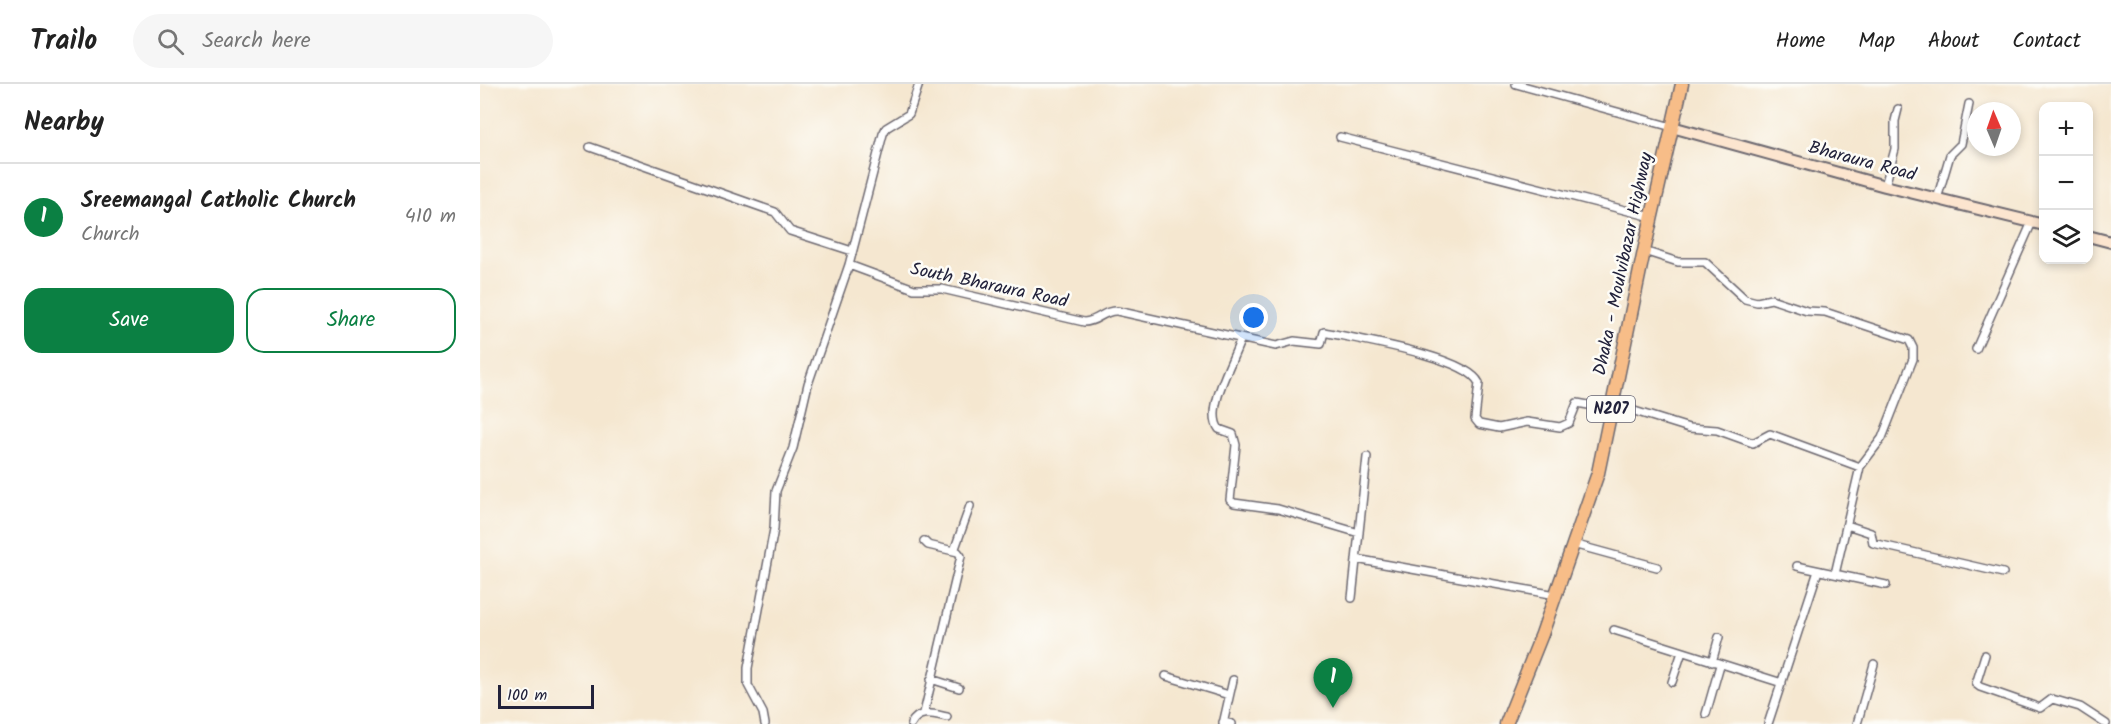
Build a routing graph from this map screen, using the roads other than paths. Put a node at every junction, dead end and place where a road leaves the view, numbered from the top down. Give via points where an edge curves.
1 (919, 84) edge
2 (1516, 84) edge
3 (1682, 84) edge
4 (1898, 109) dead end
5 (1967, 117) edge
6 (1672, 128) junction
7 (1340, 137) dead end
8 (590, 147) dead end
9 (1885, 186) junction
10 (1937, 199) junction
11 (1652, 217) junction
12 (2032, 222) junction
13 (2039, 224) edge
14 (2093, 237) edge
15 (2111, 242) edge
16 (1644, 251) junction
17 (852, 252) junction
18 (849, 265) junction
19 (1241, 338) junction
20 (1976, 349) dead end
21 (1611, 407) junction
22 (1367, 457) dead end
23 (1860, 467) junction
24 (970, 506) dead end
25 (1846, 525) junction
26 (1359, 532) junction
27 (924, 541) dead end
28 (1573, 544) junction
29 (954, 551) junction
30 (1356, 560) junction
31 (1797, 566) dead end
32 (1657, 567) dead end
33 (1818, 571) junction
34 (2003, 573) dead end
35 (1835, 574) junction
36 (1886, 585) dead end
37 (1556, 595) junction
38 (1352, 598) dead end
39 (1614, 630) dead end
40 (1719, 637) dead end
41 (1682, 652) junction
42 (1984, 655) dead end
43 (1712, 662) junction
44 (1720, 664) junction
45 (1874, 664) dead end
46 (1166, 676) dead end
47 (931, 679) junction
48 (1233, 680) dead end
49 (1672, 682) dead end
50 (1782, 684) junction
51 (958, 688) dead end
52 (1229, 695) junction
53 (924, 713) junction
54 (1706, 714) dead end
55 (947, 717) dead end
56 (1223, 723) edge
57 (765, 724) edge
58 (911, 724) edge
59 (1232, 724) edge
60 (1506, 724) edge
61 (1768, 724) edge
62 (1857, 724) edge
63 (2106, 724) edge

1 - 17 street via 909,114 883,134
2 - 6 street
3 - 6 highway, Dhaka - Moulvibazar Highway / N207
4 - 9 street via 1895,149
5 - 10 street via 1961,144 1950,155
6 - 9 main road, Bharaura Road
6 - 11 highway, Dhaka - Moulvibazar Highway / N207
7 - 11 street
8 - 17 street via 774,212 790,231
9 - 10 main road, Bharaura Road
10 - 12 main road, Bharaura Road
11 - 16 highway, Dhaka - Moulvibazar Highway / N207
12 - 13 main road, Bharaura Road
12 - 20 street
14 - 15 main road
16 - 21 highway, Dhaka - Moulvibazar Highway / N207
16 - 23 street via 1678,262 1705,262 1745,299 1771,299 1807,311 1825,312 1909,340 1913,359 1882,438
17 - 18 street
18 - 19 street, South Bharaura Road via 914,289 942,289 1084,322 1118,311
18 - 57 street via 776,491 774,529 747,668 748,685
19 - 21 street, South Bharaura Road via 1270,346 1294,341 1321,344 1324,332 1451,361 1479,383 1475,419 1479,424 1505,427 1527,422 1560,427 1569,423 1577,402
19 - 26 street via 1221,380 1215,419 1219,429 1235,438 1230,500
21 - 23 street via 1689,428 1717,430 1753,443 1770,434
21 - 28 highway, Dhaka - Moulvibazar Highway / N207 via 1598,473
22 - 26 street
23 - 25 street
24 - 29 street
25 - 34 street via 1871,533 1873,543
25 - 35 street
26 - 30 street
27 - 29 street
28 - 32 street
28 - 37 highway, Dhaka - Moulvibazar Highway / N207
29 - 47 street via 960,556
30 - 37 street
30 - 38 street
31 - 33 street
33 - 35 street
33 - 50 street
35 - 36 street
37 - 60 highway, Dhaka - Moulvibazar Highway / N207
39 - 41 street
40 - 43 street
41 - 43 street
41 - 49 street
42 - 63 street via 1976,684 1980,687 2040,708 2052,699 2071,704
43 - 44 street
44 - 50 street
44 - 54 street
45 - 62 street
46 - 52 street
47 - 51 street
47 - 53 street
48 - 52 street
50 - 61 street
52 - 56 street
53 - 55 street
53 - 58 street
56 - 59 street

